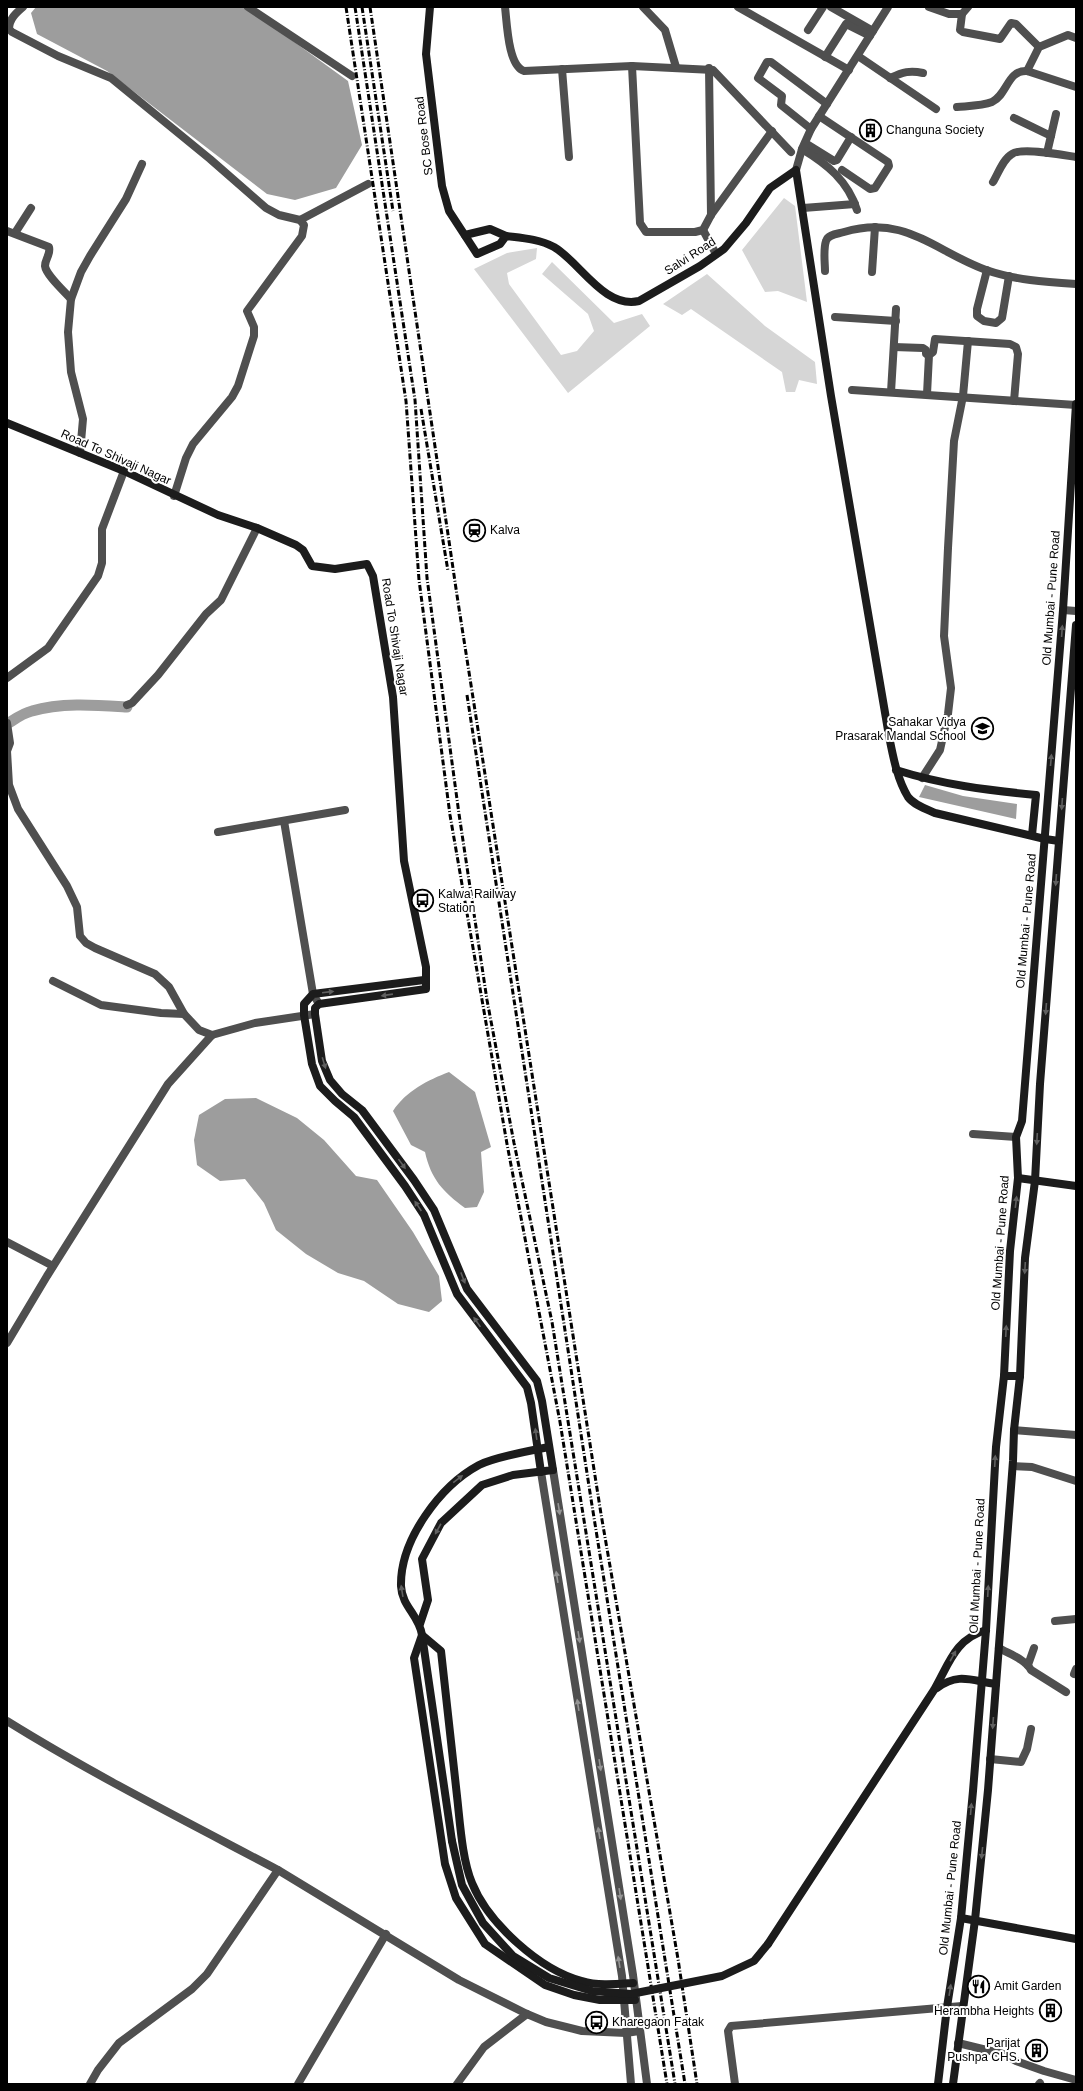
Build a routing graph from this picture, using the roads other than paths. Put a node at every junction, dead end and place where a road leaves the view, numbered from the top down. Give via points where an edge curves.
1 (23, 7) edge
2 (248, 7) edge
3 (430, 7) edge
4 (505, 7) edge
5 (738, 7) edge
6 (823, 7) edge
7 (830, 7) edge
8 (888, 7) edge
9 (930, 7) edge
10 (968, 7) edge
11 (645, 8) edge
12 (962, 14) junction
13 (808, 30) dead end
14 (871, 34) junction
15 (1076, 38) edge
16 (1039, 47) junction
17 (858, 56) junction
18 (825, 57) junction
19 (632, 66) junction
20 (676, 67) junction
21 (709, 68) junction
22 (562, 70) junction
23 (849, 70) junction
24 (1027, 71) junction
25 (923, 73) dead end
26 (352, 76) dead end
27 (890, 78) junction
28 (1076, 87) edge
29 (827, 104) junction
30 (957, 108) dead end
31 (936, 109) dead end
32 (1056, 114) dead end
33 (819, 116) junction
34 (1014, 118) dead end
35 (811, 128) junction
36 (772, 131) junction
37 (1051, 136) junction
38 (851, 137) junction
39 (803, 146) junction
40 (791, 152) dead end
41 (1048, 153) junction
42 (569, 157) dead end
43 (1076, 157) edge
44 (142, 164) dead end
45 (796, 170) junction
46 (842, 170) dead end
47 (993, 182) dead end
48 (368, 184) dead end
49 (31, 208) dead end
50 (803, 208) junction
51 (711, 215) junction
52 (300, 220) junction
53 (875, 227) junction
54 (704, 230) junction
55 (11, 232) edge
56 (465, 235) junction
57 (506, 236) junction
58 (716, 254) junction
59 (987, 270) junction
60 (825, 272) dead end
61 (872, 272) dead end
62 (1009, 276) junction
63 (1076, 284) edge
64 (71, 299) junction
65 (896, 309) dead end
66 (835, 317) dead end
67 (896, 321) junction
68 (968, 341) junction
69 (894, 347) junction
70 (929, 355) junction
71 (852, 390) dead end
72 (891, 392) junction
73 (927, 394) junction
74 (963, 396) junction
75 (1014, 401) junction
76 (1076, 405) edge
77 (7, 423) edge
78 (80, 453) junction
79 (124, 471) junction
80 (1074, 480) edge
81 (1074, 489) edge
82 (174, 496) junction
83 (257, 528) junction
84 (1063, 610) junction
85 (1076, 611) edge
86 (1076, 625) edge
87 (7, 678) edge
88 (127, 705) dead end
89 (8, 727) edge
90 (896, 770) junction
91 (922, 778) junction
92 (1049, 783) junction
93 (1036, 795) junction
94 (346, 810) dead end
95 (284, 821) junction
96 (218, 832) dead end
97 (1032, 835) junction
98 (1045, 839) junction
99 (1059, 841) junction
100 (424, 980) junction
101 (53, 981) dead end
102 (313, 994) junction
103 (319, 1004) junction
104 (184, 1014) junction
105 (314, 1014) junction
106 (304, 1016) junction
107 (212, 1035) junction
108 (973, 1134) dead end
109 (1016, 1137) junction
110 (1018, 1178) junction
111 (1035, 1181) junction
112 (1076, 1186) edge
113 (7, 1242) edge
114 (53, 1266) junction
115 (7, 1343) edge
116 (524, 1365) junction
117 (516, 1372) junction
118 (1004, 1376) junction
119 (1020, 1376) junction
120 (1014, 1430) junction
121 (1076, 1435) edge
122 (550, 1447) junction
123 (538, 1449) junction
124 (1013, 1466) junction
125 (553, 1470) junction
126 (541, 1472) junction
127 (1076, 1481) edge
128 (1076, 1619) edge
129 (1055, 1621) dead end
130 (420, 1624) junction
131 (986, 1630) junction
132 (422, 1635) junction
133 (999, 1648) junction
134 (1034, 1648) dead end
135 (1028, 1665) junction
136 (982, 1682) junction
137 (996, 1684) junction
138 (934, 1690) junction
139 (1066, 1692) dead end
140 (7, 1721) edge
141 (1031, 1729) dead end
142 (990, 1758) junction
143 (278, 1870) junction
144 (961, 1918) junction
145 (975, 1920) junction
146 (386, 1934) junction
147 (1076, 1940) edge
148 (633, 1983) junction
149 (612, 1984) junction
150 (622, 1984) junction
151 (635, 2000) junction
152 (612, 2001) junction
153 (623, 2001) junction
154 (962, 2006) junction
155 (947, 2007) junction
156 (527, 2014) junction
157 (639, 2031) junction
158 (626, 2033) junction
159 (958, 2043) junction
160 (1074, 2080) edge
161 (90, 2084) edge
162 (298, 2084) edge
163 (457, 2084) edge
164 (631, 2084) edge
165 (647, 2084) edge
166 (735, 2084) edge
167 (938, 2084) edge
168 (953, 2084) edge

1 - 52 street via 9,24 12,32 58,56 111,78 266,208 279,215
2 - 26 street
3 - 56 street, SC Bose Road via 426,54 442,186 449,211
4 - 22 street via 513,60 517,67 524,72
5 - 18 street
6 - 13 street
7 - 14 street
8 - 14 street
9 - 12 street via 949,14
10 - 12 street
11 - 20 street via 665,30
12 - 16 street via 960,30 963,32 1000,39 1011,23 1016,24
14 - 17 street
14 - 18 street via 846,24
15 - 16 street via 1068,35
16 - 24 street
17 - 23 street
17 - 27 street
18 - 23 street
19 - 20 street
19 - 22 street
19 - 54 street via 642,228 651,233
20 - 21 street
21 - 36 street via 718,72
21 - 51 street
22 - 42 street
23 - 29 street
24 - 28 street
24 - 30 street via 1019,70 1014,74 1005,89 991,102
25 - 27 street via 905,71
27 - 31 street
29 - 33 street
29 - 35 street via 771,62 767,62 757,76 782,96 781,105
32 - 37 street
33 - 35 street
33 - 38 street
34 - 37 street
35 - 39 street
36 - 40 street
36 - 51 street
37 - 41 street
38 - 39 street via 834,161
38 - 46 street via 888,162 889,166 875,188 870,189
39 - 45 street
39 - 50 street via 840,178 856,207
41 - 43 street
41 - 47 street via 1011,154
44 - 64 street via 126,198 90,256
45 - 50 street
45 - 58 street, Salvi Road via 770,188 746,223 724,249
48 - 52 street
49 - 55 street
50 - 90 street via 831,396
51 - 54 street
52 - 82 street via 304,225 302,236 247,311 254,327 254,336 238,386 232,397 193,444
53 - 59 street via 887,227 921,238
53 - 60 street via 859,228 828,238
53 - 61 street
54 - 58 street
55 - 64 street via 49,247 45,264 47,272
56 - 57 street, Salvi Road via 490,229
56 - 57 street, SC Bose Road via 477,254 500,244
57 - 58 street, Salvi Road via 532,239 555,248 612,297 630,303 639,301 673,282
59 - 62 street
59 - 62 street via 977,309 977,316 984,321 996,323 1002,318
62 - 63 street via 1034,281
64 - 78 street via 68,332 72,372 83,419
65 - 67 street
66 - 67 street
67 - 69 street
68 - 70 street via 936,338 933,352
68 - 74 street
68 - 75 street via 1010,344 1016,348 1018,354
69 - 70 street via 923,348
69 - 72 street
70 - 73 street
71 - 72 street
72 - 73 street
73 - 74 street
74 - 75 street
74 - 91 street via 954,440 944,636 951,688 940,750
75 - 76 street
76 - 80 street, Old Mumbai - Pune Road
77 - 78 street, Road To Shivaji Nagar
78 - 79 street, Road To Shivaji Nagar
79 - 82 street, Road To Shivaji Nagar
79 - 87 street via 102,529 102,564 98,576 48,648
80 - 81 street, Old Mumbai - Pune Road
81 - 84 street, Old Mumbai - Pune Road
82 - 83 street, Road To Shivaji Nagar
83 - 88 street via 221,600 206,614 158,675 132,703
83 - 100 street, Road To Shivaji Nagar via 296,545 303,550 312,566 335,569 367,564 373,576 393,697 404,861 426,967
84 - 85 street
92 -> 84 street, Old Mumbai - Pune Road
86 -> 99 street
89 - 104 street via 9,785 18,809 67,886 76,907 80,936 95,948 155,974 169,987
90 - 91 street
90 - 97 street via 909,798 922,808
91 - 93 street via 968,788
92 - 93 street via 1044,791
92 - 98 street, Old Mumbai - Pune Road
93 - 97 street
94 - 95 street
95 - 96 street
95 - 102 street
97 - 98 street
98 - 99 street
98 - 109 street, Old Mumbai - Pune Road via 1022,1121
99 -> 111 street
102 -> 100 street
100 -> 103 street, Road To Shivaji Nagar via 426,989
101 - 104 street via 101,1005 161,1014
102 - 103 street
102 - 106 street via 304,1004
103 - 105 street
104 - 107 street via 198,1030
105 - 106 street
105 -> 116 street via 322,1060 330,1080 342,1094 362,1110 414,1180 434,1210 467,1289
106 - 107 street via 255,1023
117 -> 106 street via 457,1294 424,1215 405,1186 354,1117 320,1086 312,1064
107 - 114 street via 168,1084
108 - 109 street
109 - 110 street, Old Mumbai - Pune Road
110 - 111 street
118 -> 110 street, Old Mumbai - Pune Road via 1010,1251
111 - 112 street
111 -> 119 street via 1025,1258
113 - 114 street
114 - 115 street
116 - 117 street
116 - 122 street via 537,1382
123 -> 117 street via 532,1403 527,1387
118 - 119 street
131 -> 118 street, Old Mumbai - Pune Road via 996,1447
119 - 120 street
120 - 121 street
120 - 124 street
122 - 123 street
122 - 125 street
123 - 126 street
130 -> 123 street via 404,1603 401,1586 402,1562 420,1522 454,1481 480,1464
124 - 127 street via 1032,1468
124 - 133 street
125 - 126 street
125 -> 148 street
126 -> 130 street via 513,1475 482,1485 441,1523 422,1559 428,1600
150 -> 126 street
128 - 129 street
130 - 132 street
131 - 136 street, Old Mumbai - Pune Road
138 -> 131 street via 959,1646 972,1634
132 - 138 street, bridge via 452,1841 462,1885 483,1923 513,1956 549,1978 592,1991 631,1994 722,1976 754,1961 768,1944
132 - 149 street via 441,1651 462,1840 472,1883 493,1920 526,1951 551,1967 582,1981
132 - 152 street via 414,1658 445,1864 456,1898 485,1944 545,1985 574,1995
133 - 135 street
133 - 137 street
134 - 135 street
135 - 139 street via 1030,1670
136 - 137 street
136 - 138 street via 970,1678 957,1678 945,1682
144 -> 136 street, Old Mumbai - Pune Road
137 -> 142 street
140 - 143 street via 51,1748
141 - 142 street via 1021,1762
142 -> 145 street
143 - 146 street
143 - 161 street via 207,1974 192,1989 118,2043
144 - 145 street
155 -> 144 street, Old Mumbai - Pune Road
145 - 147 street
145 - 154 street
146 - 156 street via 459,1980
146 - 162 street
148 - 150 street
148 - 151 street
149 - 150 street
149 - 152 street
150 - 153 street
151 - 153 street
151 - 157 street
152 - 153 street
153 - 158 street
154 - 155 street
154 - 159 street
155 - 166 street via 731,2026 728,2031
155 - 167 street, Old Mumbai - Pune Road
156 - 158 street via 582,2032
156 - 163 street via 484,2047
157 - 158 street
157 - 165 street
158 - 164 street
159 - 160 street via 1003,2054 1016,2061
159 - 168 street

